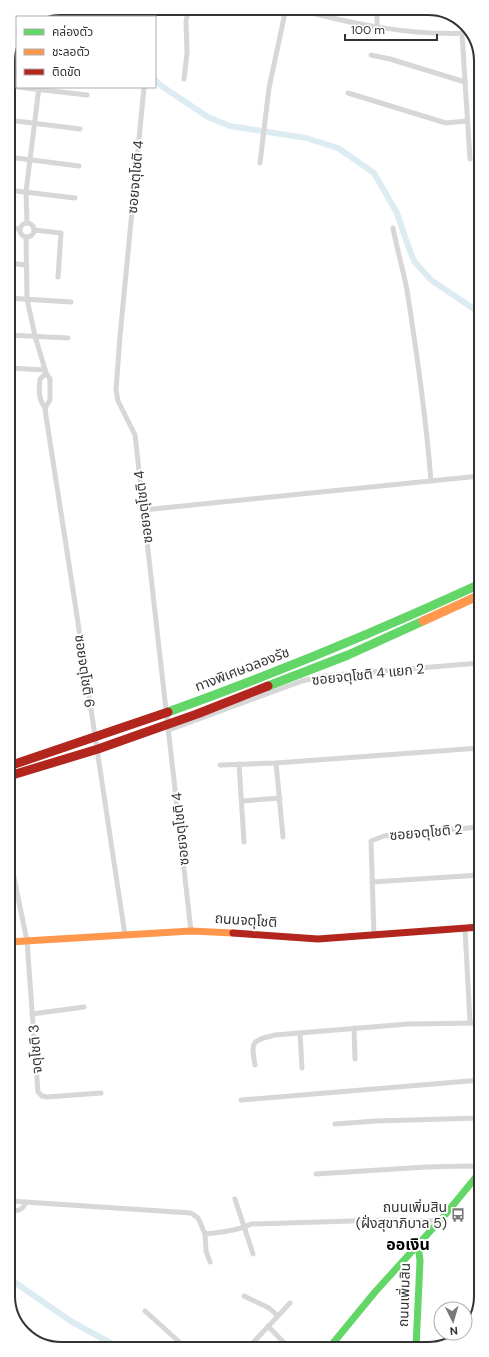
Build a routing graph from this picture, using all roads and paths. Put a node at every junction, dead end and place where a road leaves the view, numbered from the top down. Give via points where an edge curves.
1 (187, 15) edge
2 (285, 15) edge
3 (319, 15) edge
4 (377, 15) edge
5 (377, 27) junction
6 (462, 34) joint
7 (371, 55) dead end
8 (184, 79) dead end
9 (465, 82) junction
10 (39, 88) edge
11 (144, 88) edge
12 (348, 93) dead end
13 (87, 95) dead end
14 (467, 120) junction
15 (15, 121) edge
16 (34, 123) junction
17 (80, 129) dead end
18 (15, 158) edge
19 (470, 159) dead end
20 (29, 160) junction
21 (260, 163) dead end
22 (80, 166) dead end
23 (15, 191) edge
24 (26, 192) junction
25 (75, 198) dead end
26 (27, 223) junction
27 (393, 228) dead end
28 (15, 229) edge
29 (20, 229) junction
30 (34, 230) junction
31 (26, 237) junction
32 (15, 264) edge
33 (26, 265) junction
34 (58, 277) dead end
35 (15, 298) edge
36 (27, 299) junction
37 (71, 302) dead end
38 (15, 335) edge
39 (35, 336) junction
40 (68, 338) dead end
41 (15, 369) edge
42 (45, 371) junction
43 (46, 408) junction
44 (474, 477) edge
45 (431, 481) junction
46 (143, 510) junction
47 (474, 587) edge
48 (474, 598) edge
49 (474, 663) edge
50 (169, 730) junction
51 (474, 748) edge
52 (276, 763) junction
53 (15, 764) edge
54 (240, 764) junction
55 (220, 765) dead end
56 (15, 774) edge
57 (280, 798) junction
58 (242, 801) junction
59 (474, 828) edge
60 (283, 837) dead end
61 (244, 842) dead end
62 (474, 875) edge
63 (15, 882) edge
64 (372, 882) junction
65 (474, 928) edge
66 (465, 929) junction
67 (192, 931) junction
68 (125, 935) junction
69 (374, 936) junction
70 (27, 941) junction
71 (15, 942) edge
72 (84, 1007) dead end
73 (32, 1014) junction
74 (470, 1022) junction
75 (474, 1022) edge
76 (354, 1028) junction
77 (300, 1032) junction
78 (355, 1059) dead end
79 (255, 1065) dead end
80 (302, 1068) dead end
81 (474, 1081) edge
82 (101, 1093) dead end
83 (241, 1100) dead end
84 (474, 1118) edge
85 (335, 1124) dead end
86 (474, 1167) edge
87 (316, 1174) dead end
88 (474, 1180) edge
89 (235, 1199) dead end
90 (15, 1201) edge
91 (26, 1202) junction
92 (15, 1211) edge
93 (440, 1221) junction
94 (244, 1227) junction
95 (205, 1234) junction
96 (418, 1244) junction
97 (253, 1254) dead end
98 (210, 1262) dead end
99 (244, 1296) dead end
100 (290, 1303) dead end
101 (145, 1311) dead end
102 (278, 1316) junction
103 (268, 1326) junction
104 (179, 1342) edge
105 (253, 1342) edge
106 (283, 1342) edge
107 (334, 1342) edge
108 (416, 1342) edge

1 - 8 street
2 - 21 street via 269,88
3 - 5 street
4 - 5 street
5 - 6 street
6 - 9 street
7 - 9 street
9 - 14 street
10 - 13 street
10 - 16 street
11 - 46 street, ซอยจตุโชติ 4 via 116,390 118,402 135,435
12 - 14 street via 446,123
14 - 19 street
15 - 16 street
16 - 17 street
16 - 20 street
18 - 20 street
20 - 22 street
20 - 24 street
23 - 24 street
24 - 25 street
24 - 26 street
26 - 29 street
26 - 30 street via 32,225
27 - 45 street via 405,280 428,441
28 - 29 street
29 - 31 street
30 - 31 street via 32,235
30 - 34 street via 61,233
31 - 33 street
32 - 33 street
33 - 36 street
35 - 36 street
36 - 37 street
36 - 39 street
38 - 39 street
39 - 40 street
39 - 42 street
41 - 42 street
42 - 43 street via 50,379 50,400
42 - 43 street via 39,385 40,400
43 - 68 street, ซอยจตุโชติ 6
44 - 45 street
45 - 46 street
46 - 50 street, ซอยจตุโชติ 4
47 - 53 main road, ทางพิเศษฉลองรัช, bridge via 345,644 188,706
48 - 56 main road, ทางพิเศษฉลองรัช, bridge via 348,655 197,714 98,749
49 - 50 street, ซอยจตุโชติ 4 แยก 2 via 323,676 302,681
50 - 67 street, ซอยจตุโชติ 4
51 - 52 street
52 - 54 street
52 - 57 street
54 - 55 street
54 - 58 street
57 - 58 street
57 - 60 street
58 - 61 street
59 - 64 street, ซอยจตุโชติ 2 via 407,832 371,841
62 - 64 street
63 - 70 street, จตุโชติ 3
64 - 69 street, ซอยจตุโชติ 2
65 - 66 main road, ถนนจตุโชติ
66 - 69 main road, ถนนจตุโชติ
66 - 74 street
67 - 68 main road, ถนนจตุโชติ
67 - 69 main road, ถนนจตุโชติ via 318,939
68 - 70 main road, ถนนจตุโชติ
70 - 71 main road, ถนนจตุโชติ
70 - 73 street, จตุโชติ 3
72 - 73 street
73 - 82 street, จตุโชติ 3 via 39,1094 47,1097
74 - 75 street
74 - 76 street
76 - 77 street
76 - 78 street
77 - 79 street via 275,1035 256,1041 252,1049
77 - 80 street
81 - 83 street
84 - 85 street
86 - 87 street via 426,1167
88 - 93 main road
89 - 94 street
90 - 91 street
91 - 92 street via 23,1209
91 - 95 street via 187,1212 196,1215
93 - 94 street via 285,1222 251,1224
93 - 96 main road
94 - 95 street
94 - 97 street
95 - 98 street via 206,1251
96 - 107 main road
96 - 108 main road, ถนนเพิ่มสิน via 420,1261
99 - 102 street
100 - 102 street
101 - 104 street
102 - 103 street
103 - 105 street
103 - 106 street

